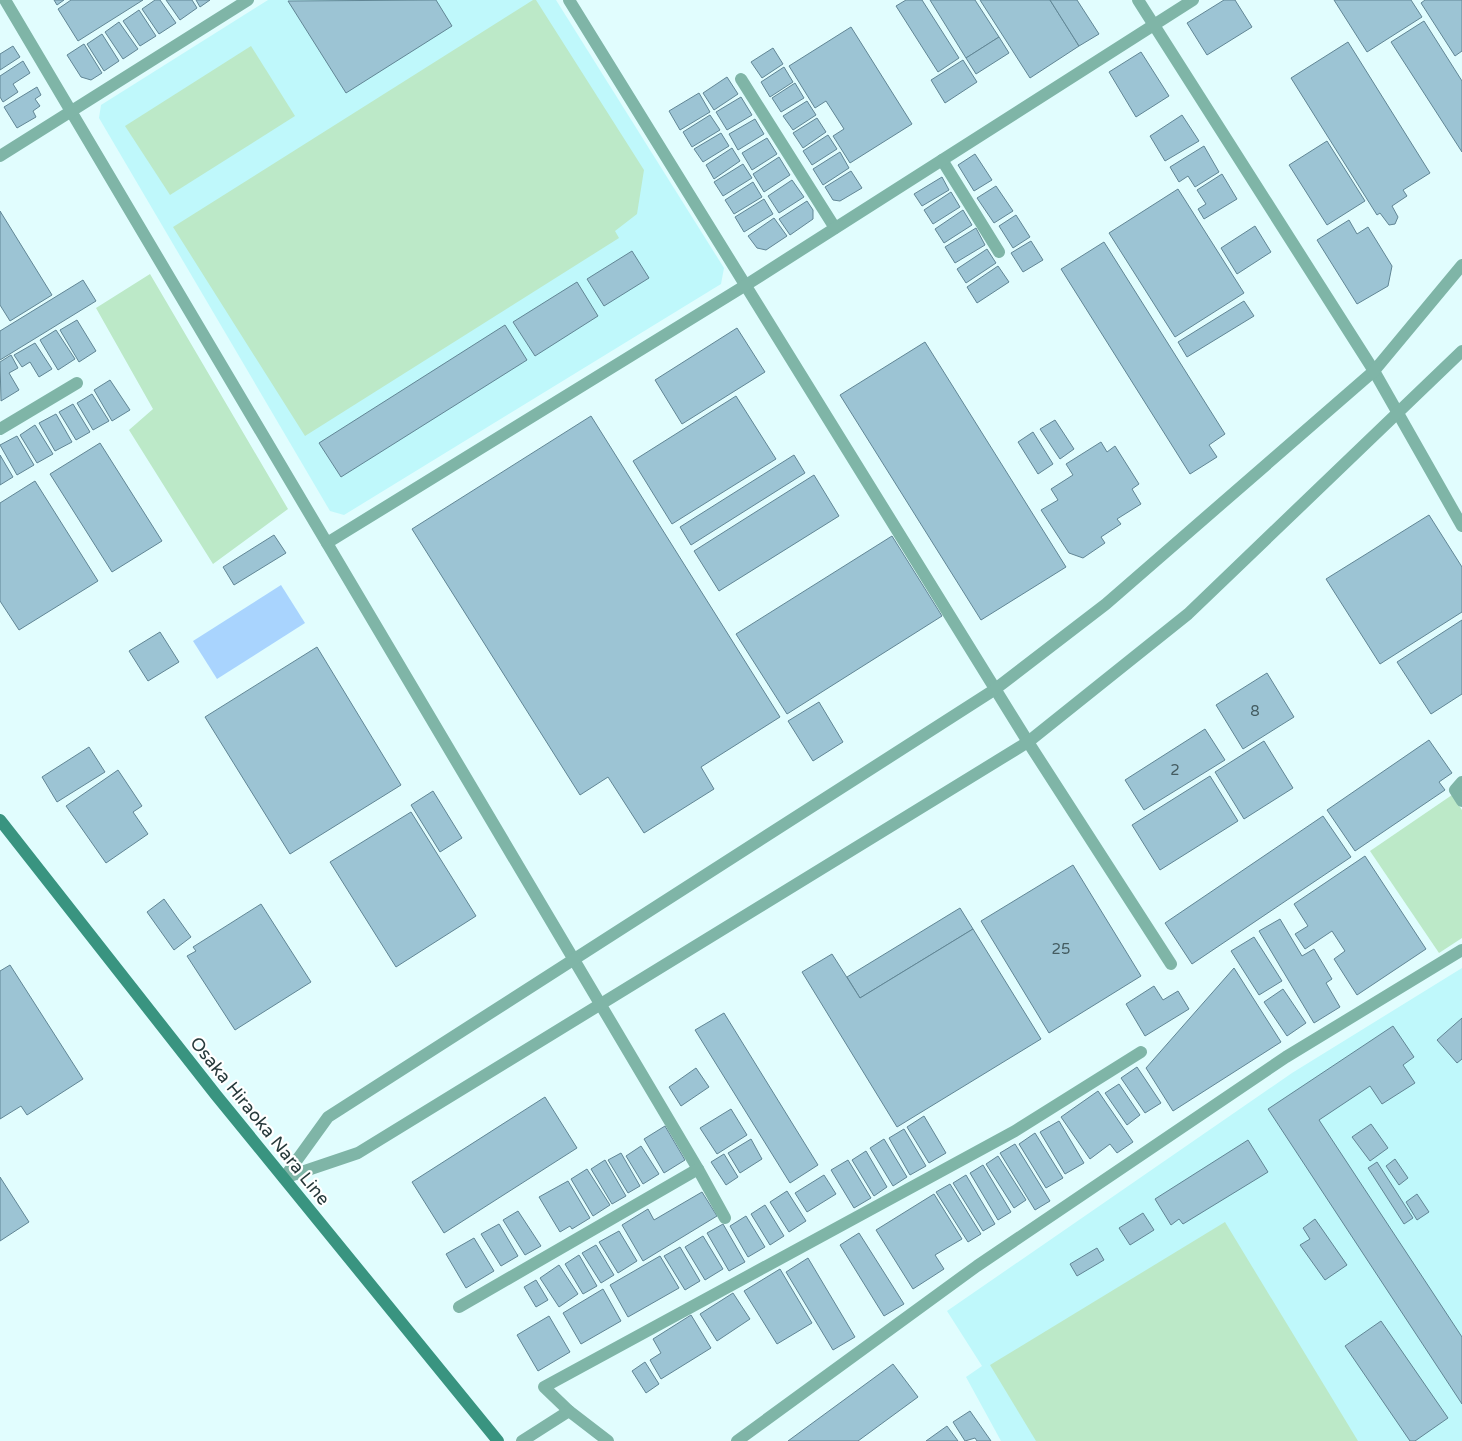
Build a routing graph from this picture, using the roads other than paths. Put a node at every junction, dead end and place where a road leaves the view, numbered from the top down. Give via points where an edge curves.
1 (6, 0) edge
2 (248, 0) edge
3 (569, 0) edge
4 (1138, 0) edge
5 (1193, 0) edge
6 (1154, 25) junction
7 (741, 79) dead end
8 (71, 111) junction
9 (0, 156) edge
10 (942, 160) junction
11 (835, 228) junction
12 (999, 252) dead end
13 (1462, 265) edge
14 (746, 284) junction
15 (1462, 351) edge
16 (1374, 371) junction
17 (77, 383) dead end
18 (1399, 412) junction
19 (0, 429) edge
20 (1462, 526) edge
21 (327, 543) junction
22 (994, 690) junction
23 (1028, 742) junction
24 (1462, 782) edge
25 (1462, 801) edge
26 (0, 820) edge
27 (1462, 950) edge
28 (574, 961) junction
29 (1171, 964) dead end
30 (600, 1004) junction
31 (1141, 1052) dead end
32 (698, 1169) junction
33 (284, 1178) junction
34 (725, 1218) dead end
35 (458, 1307) dead end
36 (569, 1411) junction
37 (498, 1441) edge
38 (522, 1441) edge
39 (608, 1441) edge
40 (736, 1441) edge

1 - 8 street
2 - 8 street
3 - 14 street
4 - 6 street
5 - 6 street
6 - 10 street
6 - 16 street
7 - 11 street
8 - 9 street
8 - 21 street
10 - 11 street
10 - 12 street
11 - 14 street
13 - 16 street
14 - 21 street
14 - 22 street
15 - 18 street
16 - 18 street
16 - 22 street via 1106,604
17 - 19 street
18 - 20 street
18 - 23 street via 1188,614
21 - 28 street
22 - 23 street
22 - 28 street
23 - 29 street
23 - 30 street
24 - 25 street via 1455,790
26 - 33 main road, Osaka Hiraoka Nara Line
27 - 40 street via 1286,1057 977,1266
28 - 30 street
28 - 33 street via 328,1117
30 - 32 street
30 - 33 street via 358,1153
31 - 36 street via 1015,1131 544,1387
32 - 34 street
32 - 35 street
33 - 37 main road, Osaka Hiraoka Nara Line
36 - 38 street
36 - 39 street

